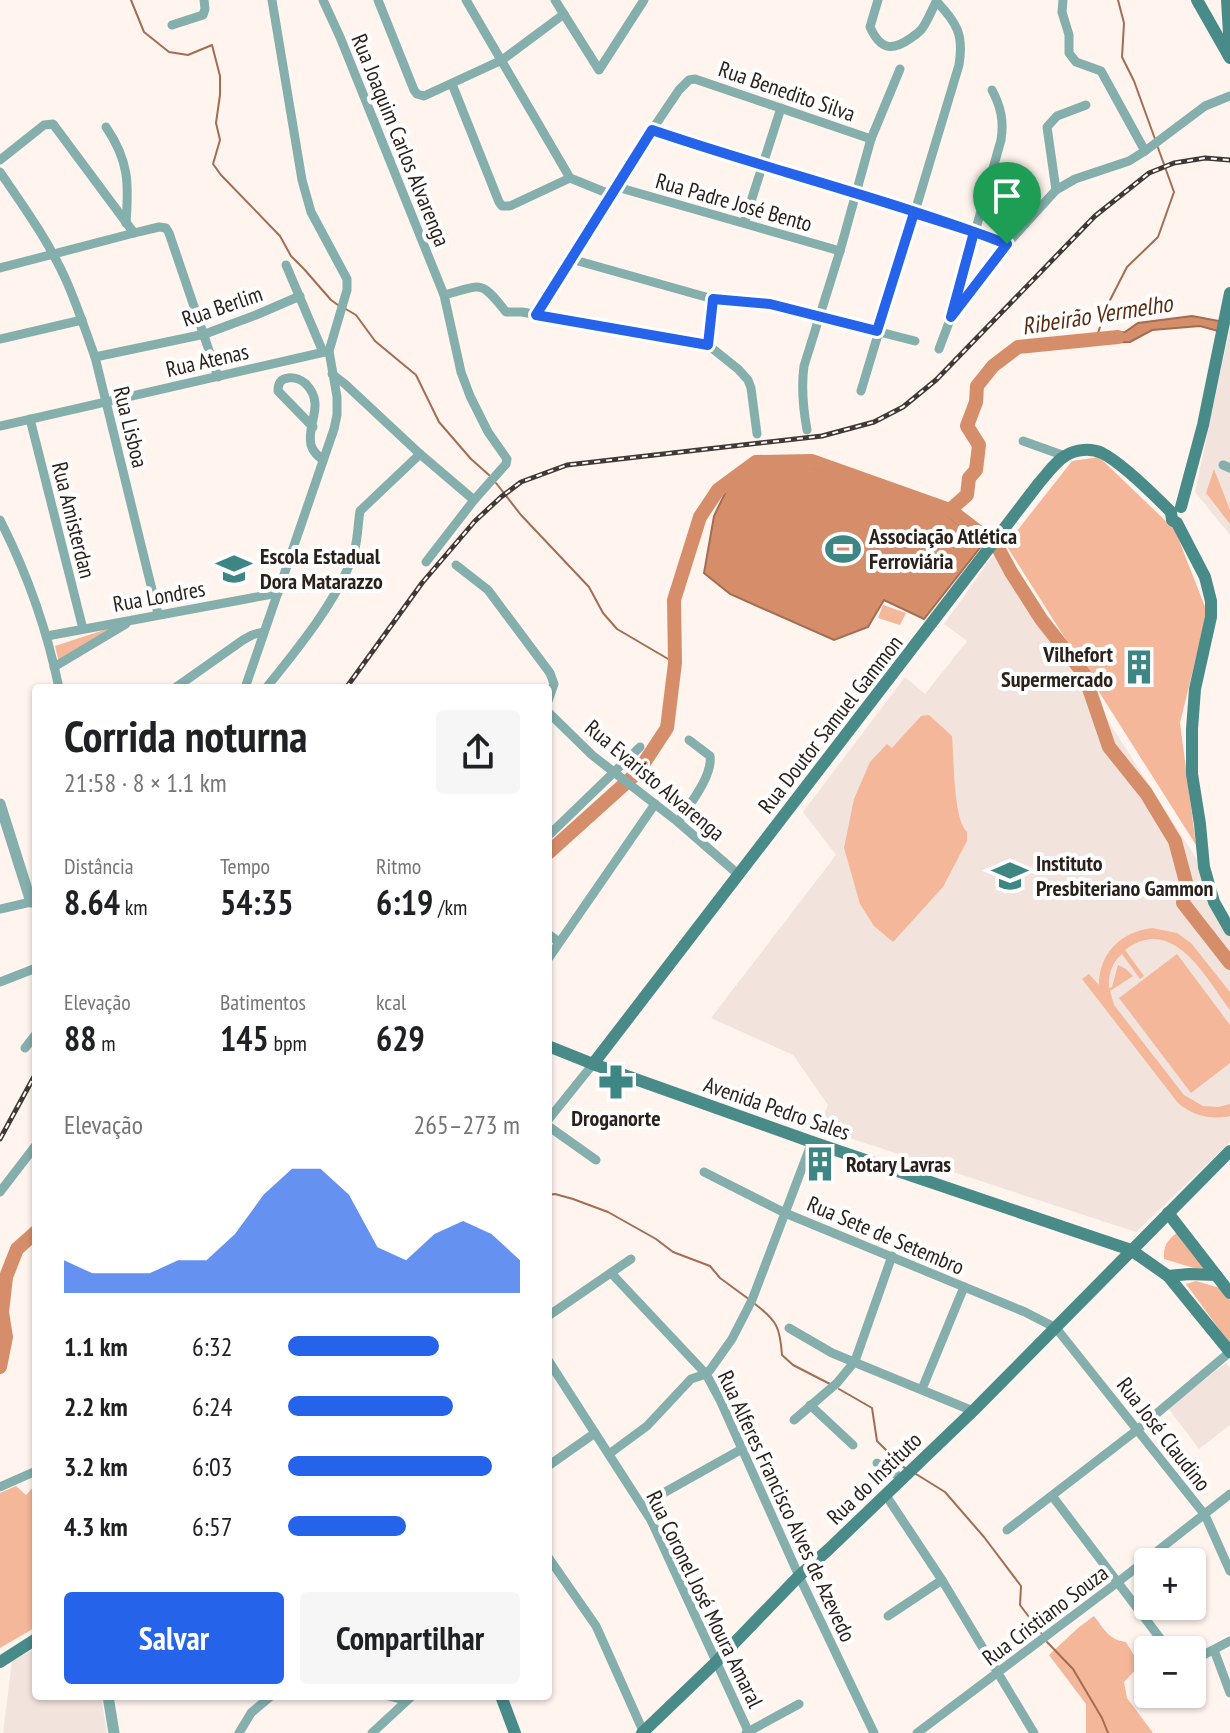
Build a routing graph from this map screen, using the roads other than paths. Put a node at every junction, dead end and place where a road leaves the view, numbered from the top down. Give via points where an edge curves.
1 (272, 0) edge
2 (323, 0) edge
3 (378, 0) edge
4 (466, 0) edge
5 (555, 0) edge
6 (878, 0) edge
7 (1063, 0) edge
8 (1197, 0) edge
9 (1227, 0) edge
10 (937, 1) edge
11 (204, 2) edge
12 (639, 2) edge
13 (564, 14) junction
14 (172, 25) dead end
15 (1230, 51) edge
16 (1230, 58) edge
17 (502, 60) junction
18 (900, 69) dead end
19 (452, 84) junction
20 (992, 90) dead end
21 (1230, 96) edge
22 (1086, 105) dead end
23 (781, 108) junction
24 (106, 127) dead end
25 (652, 130) junction
26 (871, 139) junction
27 (1145, 151) junction
28 (0, 160) edge
29 (763, 166) junction
30 (0, 172) edge
31 (570, 178) junction
32 (1056, 190) junction
33 (615, 191) junction
34 (856, 194) junction
35 (914, 213) junction
36 (126, 223) junction
37 (744, 223) junction
38 (974, 232) junction
39 (134, 233) junction
40 (1007, 244) junction
41 (840, 251) junction
42 (54, 254) junction
43 (571, 259) junction
44 (286, 265) dead end
45 (0, 268) edge
46 (444, 295) junction
47 (300, 296) junction
48 (1229, 297) edge
49 (713, 299) junction
50 (536, 315) junction
51 (819, 316) junction
52 (951, 317) junction
53 (82, 320) junction
54 (877, 331) junction
55 (205, 334) junction
56 (0, 339) edge
57 (915, 341) dead end
58 (708, 345) junction
59 (939, 349) dead end
60 (326, 351) junction
61 (95, 357) junction
62 (332, 374) junction
63 (218, 377) junction
64 (861, 391) dead end
65 (106, 402) junction
66 (30, 419) junction
67 (0, 426) edge
68 (313, 427) junction
69 (807, 430) dead end
70 (757, 434) dead end
71 (1023, 441) dead end
72 (420, 454) junction
73 (1065, 456) junction
74 (323, 460) junction
75 (474, 500) junction
76 (1176, 514) junction
77 (0, 520) edge
78 (426, 562) dead end
79 (456, 565) dead end
80 (278, 593) junction
81 (158, 614) junction
82 (133, 620) junction
83 (83, 629) junction
84 (263, 632) junction
85 (47, 636) junction
86 (54, 667) junction
87 (58, 684) edge
88 (181, 684) edge
89 (246, 684) edge
90 (269, 684) edge
91 (552, 690) edge
92 (552, 716) edge
93 (689, 740) dead end
94 (640, 747) dead end
95 (615, 775) junction
96 (0, 804) edge
97 (655, 804) junction
98 (678, 822) junction
99 (552, 832) edge
100 (739, 875) junction
101 (32, 899) edge
102 (32, 902) edge
103 (0, 909) edge
104 (1230, 930) edge
105 (552, 937) edge
106 (559, 942) junction
107 (552, 953) edge
108 (32, 970) edge
109 (0, 982) edge
110 (32, 1039) edge
111 (25, 1048) dead end
112 (552, 1048) edge
113 (593, 1064) junction
114 (552, 1118) edge
115 (552, 1126) edge
116 (812, 1142) junction
117 (32, 1150) edge
118 (1230, 1151) edge
119 (596, 1160) dead end
120 (704, 1172) dead end
121 (0, 1192) edge
122 (785, 1213) junction
123 (1168, 1213) junction
124 (1131, 1250) junction
125 (892, 1256) junction
126 (631, 1259) dead end
127 (612, 1274) junction
128 (1216, 1275) junction
129 (1168, 1276) junction
130 (964, 1287) junction
131 (1230, 1293) edge
132 (552, 1313) edge
133 (789, 1328) dead end
134 (1056, 1328) junction
135 (1230, 1352) edge
136 (855, 1361) junction
137 (552, 1366) edge
138 (706, 1374) junction
139 (922, 1389) junction
140 (810, 1405) junction
141 (973, 1411) junction
142 (794, 1420) dead end
143 (1137, 1430) junction
144 (595, 1433) junction
145 (853, 1445) dead end
146 (742, 1449) junction
147 (609, 1454) junction
148 (552, 1463) edge
149 (877, 1463) dead end
150 (32, 1473) edge
151 (902, 1478) junction
152 (0, 1487) edge
153 (885, 1494) junction
154 (1230, 1494) edge
155 (1053, 1497) junction
156 (642, 1505) junction
157 (1205, 1515) junction
158 (1007, 1530) dead end
159 (552, 1563) edge
160 (1230, 1571) edge
161 (799, 1576) junction
162 (942, 1580) junction
163 (1118, 1582) junction
164 (888, 1616) dead end
165 (1158, 1636) edge
166 (1230, 1641) edge
167 (32, 1642) edge
168 (1214, 1650) junction
169 (1206, 1654) edge
170 (0, 1662) edge
171 (715, 1663) junction
172 (999, 1673) junction
173 (1230, 1693) edge
174 (109, 1700) edge
175 (266, 1700) edge
176 (407, 1700) edge
177 (503, 1700) edge
178 (799, 1704) dead end
179 (748, 1732) edge
180 (114, 1733) edge
181 (239, 1733) edge
182 (372, 1733) edge
183 (515, 1733) edge
184 (643, 1733) edge
185 (874, 1733) edge
186 (917, 1733) edge
187 (1034, 1733) edge

1 - 60 street via 302,180 311,212 347,279
2 - 46 street, Rua Joaquim Carlos Alvarenga
3 - 19 street via 417,94
4 - 17 street
5 - 13 street
6 - 10 street via 870,27 883,45 894,47 921,31
7 - 27 street via 1069,53 1076,62 1101,71
8 - 16 main road
9 - 15 main road
10 - 35 street via 954,22 961,51
11 - 14 street via 201,16
12 - 13 street via 599,70
13 - 17 street
17 - 19 street
17 - 31 street
18 - 26 street
19 - 31 street via 502,206
20 - 38 street via 1003,125
21 - 27 street via 1205,106
22 - 32 street via 1048,124
23 - 25 street, Rua Benedito Silva via 691,79
23 - 26 street, Rua Benedito Silva
23 - 29 street
24 - 36 street via 125,165
25 - 29 street
25 - 33 street
26 - 34 street
27 - 32 street
28 - 36 street via 44,125 53,124
29 - 34 street
29 - 37 street
30 - 42 street, Rua Lisboa
31 - 33 street, Rua Padre José Bento
32 - 40 street
33 - 37 street, Rua Padre José Bento
33 - 43 street
34 - 35 street
34 - 41 street
35 - 38 street
35 - 54 street
36 - 39 street
37 - 41 street, Rua Padre José Bento
38 - 40 street
38 - 52 street
39 - 42 street
39 - 55 street via 166,229
40 - 52 street
41 - 51 street
42 - 45 street
42 - 53 street, Rua Lisboa
43 - 49 street
43 - 50 street
44 - 47 street
46 - 50 street via 484,287 506,312
46 - 75 street, Rua Joaquim Carlos Alvarenga via 470,396 507,459
47 - 55 street, Rua Berlim
47 - 60 street
48 - 76 main road via 1203,425
49 - 51 street via 770,304
49 - 58 street
50 - 58 street
51 - 54 street
51 - 69 street via 802,383
52 - 59 street
53 - 56 street
53 - 61 street, Rua Lisboa
54 - 57 street
54 - 64 street
55 - 61 street, Rua Berlim
55 - 63 street
58 - 70 street via 748,380
60 - 62 street
60 - 63 street, Rua Atenas
61 - 65 street, Rua Lisboa
62 - 72 street
62 - 74 street via 337,415
63 - 65 street, Rua Atenas
65 - 66 street, Rua Atenas
65 - 81 street, Rua Lisboa
66 - 67 street, Rua Atenas
66 - 83 street, Rua Amisterdan
68 - 68 street via 316,407 309,387 300,380 283,379 278,391
68 - 74 street via 310,442
71 - 73 street
72 - 75 street
72 - 90 street via 362,507 350,564 324,610
73 - 76 main road via 1082,450 1102,453
73 - 100 main road, Rua Doutor Samuel Gammon via 981,557
74 - 80 street
75 - 78 street
76 - 104 main road via 1211,601 1195,689 1192,774 1204,867 1214,902
77 - 85 street
79 - 91 street via 497,601 550,673
80 - 81 street, Rua Londres
80 - 84 street
81 - 82 street, Rua Londres
82 - 83 street, Rua Londres
82 - 86 street
83 - 85 street, Rua Londres
84 - 88 street
84 - 89 street
85 - 86 street
86 - 87 street
92 - 95 street, Rua Evaristo Alvarenga
93 - 98 street via 710,756 711,763
94 - 95 street
95 - 97 street, Rua Evaristo Alvarenga
95 - 99 street
96 - 101 street
97 - 98 street, Rua Evaristo Alvarenga
97 - 106 street
98 - 100 street, Rua Evaristo Alvarenga
100 - 113 main road, Rua Doutor Samuel Gammon
102 - 103 street
105 - 106 street
106 - 107 street
108 - 109 street
110 - 111 street
112 - 113 main road, Avenida Pedro Sales
113 - 114 street, Rua Doutor Samuel Gammon
113 - 116 main road, Avenida Pedro Sales
115 - 119 street
116 - 122 street
116 - 124 main road, Avenida Pedro Sales
117 - 121 street
118 - 123 main road, Rua do Instituto
120 - 122 street, Rua Sete de Setembro
122 - 125 street, Rua Sete de Setembro
122 - 138 street via 743,1321
123 - 124 main road, Rua do Instituto
123 - 128 main road
124 - 129 main road, Avenida Pedro Sales
124 - 134 main road, Rua do Instituto
125 - 130 street, Rua Sete de Setembro
125 - 136 street
126 - 127 street
127 - 132 street
127 - 138 street, Rua Alferes Francisco Alves de Azevedo
128 - 129 main road
128 - 131 main road
129 - 135 main road, Avenida Pedro Sales
130 - 134 street, Rua Sete de Setembro
130 - 139 street
133 - 136 street
134 - 141 main road, Rua do Instituto
134 - 143 street, Rua José Claudino
135 - 143 street
136 - 139 street
136 - 140 street
137 - 144 street, Rua Coronel José Moura Amaral
138 - 146 street, Rua Alferes Francisco Alves de Azevedo
138 - 147 street via 691,1379 647,1426
139 - 141 street
140 - 142 street
140 - 145 street
141 - 151 main road, Rua do Instituto
143 - 155 street
143 - 157 street, Rua José Claudino
144 - 147 street, Rua Coronel José Moura Amaral
144 - 148 street
146 - 156 street
146 - 161 street, Rua Alferes Francisco Alves de Azevedo
147 - 156 street, Rua Coronel José Moura Amaral
149 - 151 street
150 - 152 street
151 - 153 main road, Rua do Instituto
153 - 161 main road, Rua do Instituto
153 - 162 street
154 - 157 street, Rua Cristiano Souza
155 - 158 street
155 - 163 street
156 - 171 street, Rua Coronel José Moura Amaral
157 - 160 street, Rua José Claudino
157 - 163 street, Rua Cristiano Souza
159 - 184 street via 596,1626
161 - 171 main road, Rua do Instituto
161 - 185 street, Rua Alferes Francisco Alves de Azevedo
162 - 164 street
162 - 172 street
163 - 165 street
163 - 172 street, Rua Cristiano Souza
166 - 168 street
167 - 170 main road
168 - 169 street
168 - 173 street
171 - 179 street, Rua Coronel José Moura Amaral
171 - 184 main road, Rua do Instituto
172 - 186 street, Rua Cristiano Souza
172 - 187 street
174 - 180 street
175 - 181 street
176 - 182 street
177 - 183 main road
178 - 179 street

